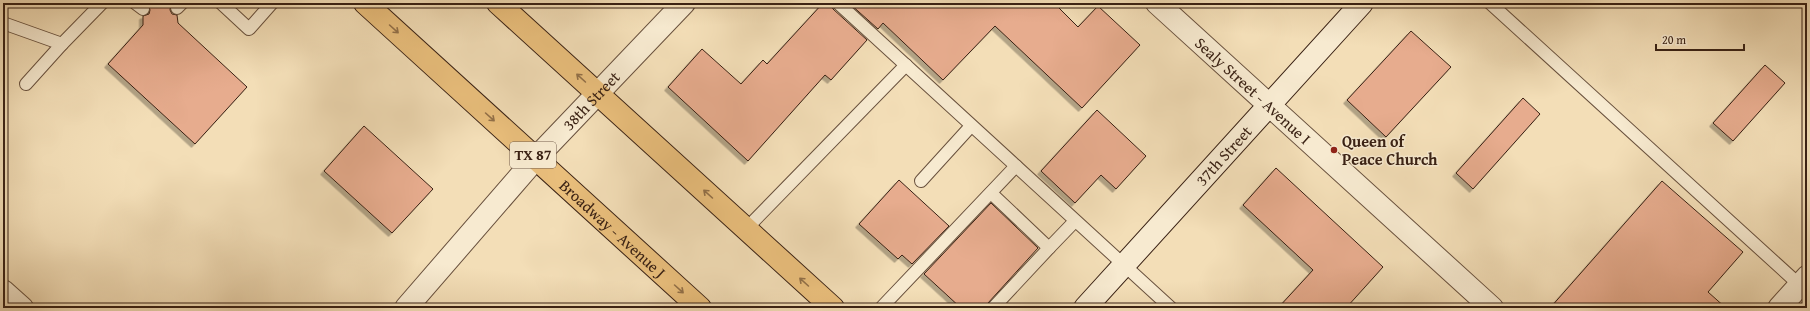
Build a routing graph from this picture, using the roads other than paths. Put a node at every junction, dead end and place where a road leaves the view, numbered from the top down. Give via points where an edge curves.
1 (102, 3) edge
2 (221, 3) edge
3 (272, 3) edge
4 (365, 3) edge
5 (498, 3) edge
6 (684, 3) edge
7 (838, 3) edge
8 (1157, 3) edge
9 (1362, 3) edge
10 (1490, 3) edge
11 (3, 23) edge
12 (62, 44) junction
13 (906, 65) junction
14 (26, 84) dead end
15 (597, 93) junction
16 (1270, 105) junction
17 (971, 126) junction
18 (536, 158) junction
19 (1016, 166) junction
20 (921, 181) dead end
21 (991, 193) junction
22 (1075, 221) junction
23 (746, 229) junction
24 (1049, 248) junction
25 (1124, 266) junction
26 (1805, 285) edge
27 (3, 291) edge
28 (22, 308) edge
29 (406, 308) edge
30 (700, 308) edge
31 (833, 308) edge
32 (881, 308) edge
33 (993, 308) edge
34 (1085, 308) edge
35 (1171, 308) edge
36 (1492, 308) edge
37 (1779, 308) edge

1 - 12 lane
2 - 3 lane via 249,29
4 -> 18 main road, Broadway - Avenue J / TX 87
15 -> 5 main road
6 - 15 street, 38th Street
7 - 13 lane
8 - 16 street, Sealy Street - Avenue I
9 - 16 street, 37th Street
10 - 26 lane
11 - 12 lane
12 - 14 lane
13 - 17 lane
13 - 23 lane
15 - 18 street, 38th Street
23 -> 15 main road
16 - 25 street, 37th Street
16 - 36 street, Sealy Street - Avenue I
17 - 19 lane
17 - 20 lane
18 - 29 street, 38th Street
18 -> 30 main road, Broadway - Avenue J / TX 87
19 - 21 lane
19 - 22 lane
21 - 24 lane
21 - 32 lane
22 - 24 lane
22 - 25 lane
31 -> 23 main road
24 - 33 lane
25 - 34 street, 37th Street
25 - 35 lane
26 - 37 street
27 - 28 street

